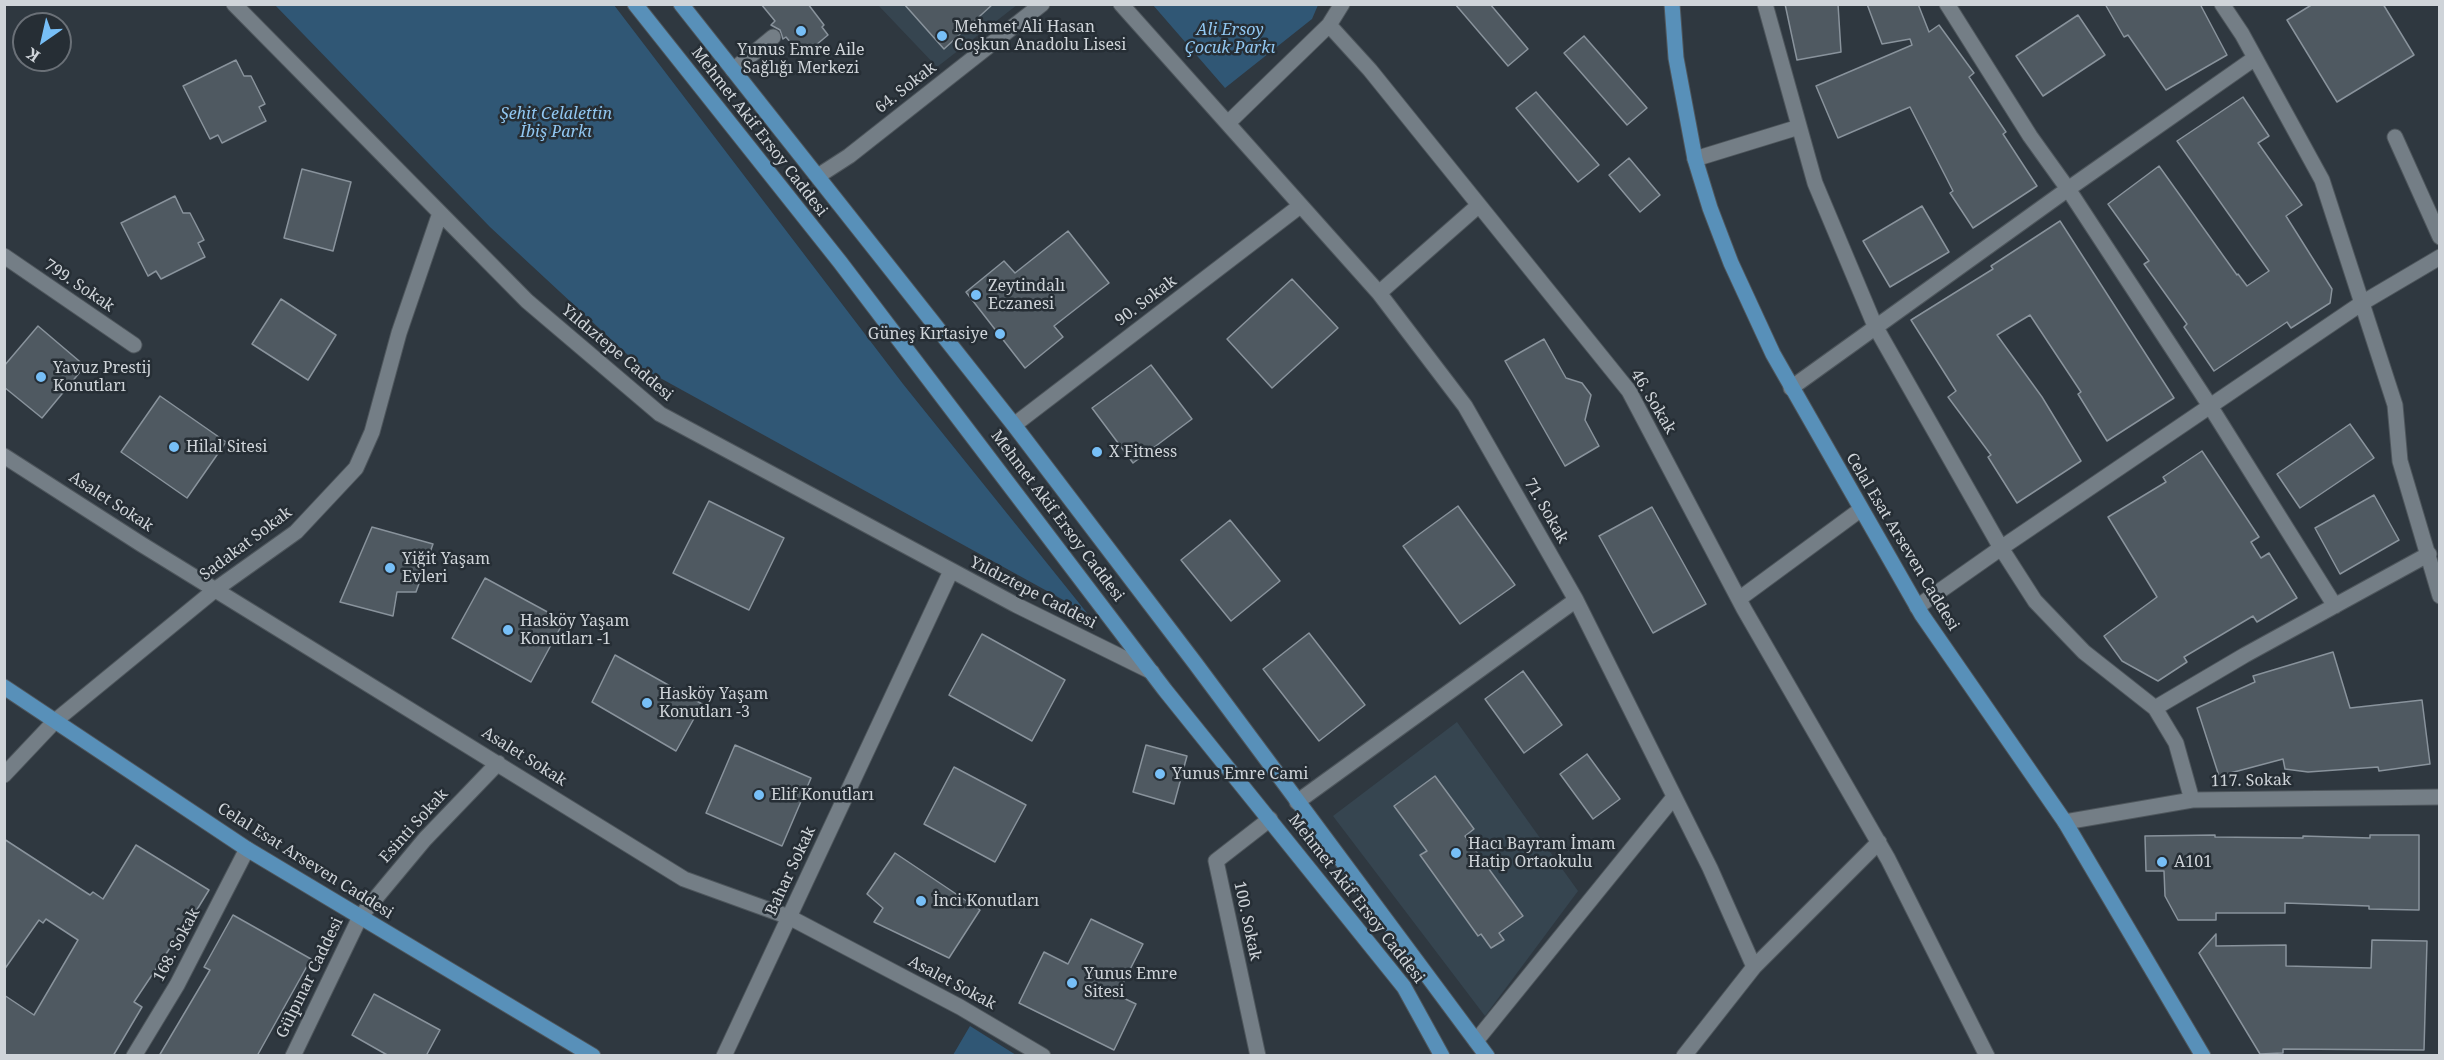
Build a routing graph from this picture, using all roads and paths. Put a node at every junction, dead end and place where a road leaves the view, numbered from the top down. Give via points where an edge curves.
1 (234, 4) edge
2 (635, 4) edge
3 (681, 4) edge
4 (1042, 4) edge
5 (1121, 4) edge
6 (1342, 4) edge
7 (1672, 4) edge
8 (1765, 4) edge
9 (1947, 4) edge
10 (2222, 4) edge
11 (1329, 24) junction
12 (773, 37) dead end
13 (2255, 58) junction
14 (733, 70) junction
15 (1228, 123) junction
16 (1799, 128) junction
17 (2395, 137) dead end
18 (1695, 159) junction
19 (818, 176) junction
20 (2068, 189) junction
21 (1479, 205) junction
22 (1300, 206) junction
23 (440, 213) junction
24 (2439, 237) edge
25 (4, 256) edge
26 (2439, 257) edge
27 (1379, 293) junction
28 (2362, 303) junction
29 (1875, 326) junction
30 (134, 345) dead end
31 (1791, 388) junction
32 (2210, 406) junction
33 (1014, 425) junction
34 (4, 456) edge
35 (1860, 510) junction
36 (2001, 548) junction
37 (2429, 554) junction
38 (951, 571) junction
39 (216, 590) junction
40 (2439, 596) edge
41 (1739, 599) junction
42 (1576, 600) junction
43 (2335, 606) junction
44 (1917, 608) junction
45 (1152, 672) junction
46 (4, 687) edge
47 (2155, 708) junction
48 (54, 721) junction
49 (498, 763) junction
50 (4, 775) edge
51 (1674, 796) junction
52 (2439, 797) edge
53 (2192, 800) junction
54 (1298, 802) junction
55 (1270, 819) junction
56 (2066, 822) junction
57 (1879, 842) junction
58 (247, 849) junction
59 (360, 917) junction
60 (789, 917) junction
61 (1754, 967) junction
62 (1476, 1041) junction
63 (134, 1056) edge
64 (293, 1056) edge
65 (593, 1056) edge
66 (724, 1056) edge
67 (1043, 1056) edge
68 (1257, 1056) edge
69 (1442, 1056) edge
70 (1487, 1056) edge
71 (1684, 1056) edge
72 (1987, 1056) edge
73 (2203, 1056) edge

1 - 23 street, Yıldıztepe Caddesi
2 - 45 main road, Mehmet Akif Ersoy Caddesi via 840,262
3 - 14 main road, Mehmet Akif Ersoy Caddesi
4 - 19 street, 64. Sokak via 849,156
5 - 15 street, 71. Sokak
6 - 11 street
7 - 18 main road, Celal Esat Arseven Caddesi via 1682,103
8 - 16 street
9 - 20 street
10 - 13 street
11 - 15 street
11 - 21 street, 46. Sokak
12 - 14 street
13 - 20 street
13 - 28 street via 2318,168
14 - 19 main road, Mehmet Akif Ersoy Caddesi
15 - 22 street, 71. Sokak
16 - 18 street
16 - 29 street via 1815,183
17 - 24 street
18 - 31 main road, Celal Esat Arseven Caddesi via 1731,263
19 - 33 main road, Mehmet Akif Ersoy Caddesi
20 - 29 street
20 - 32 street
21 - 27 street
21 - 41 street, 46. Sokak via 1629,391
22 - 27 street, 71. Sokak
22 - 33 street, 90. Sokak
23 - 38 street, Yıldıztepe Caddesi via 527,301 660,414
23 - 39 street, Sadakat Sokak via 399,333 372,432 356,468 296,532
25 - 30 street, 799. Sokak
26 - 28 street
27 - 42 street, 71. Sokak via 1465,406
28 - 32 street
28 - 37 street via 2395,405 2400,461
29 - 31 street
29 - 36 street
31 - 35 main road, Celal Esat Arseven Caddesi
32 - 36 street
32 - 43 street
33 - 54 main road, Mehmet Akif Ersoy Caddesi
34 - 39 street, Asalet Sokak
35 - 41 street
35 - 44 main road, Celal Esat Arseven Caddesi
36 - 44 street
36 - 47 street via 2035,602 2084,652
37 - 40 street
37 - 43 street
38 - 45 street, Yıldıztepe Caddesi
38 - 60 street, Bahar Sokak
39 - 48 street, Sadakat Sokak
39 - 49 street, Asalet Sokak
41 - 57 street, 46. Sokak
42 - 51 street, 71. Sokak
42 - 54 street
43 - 47 street
44 - 56 main road, Celal Esat Arseven Caddesi
45 - 55 main road, Mehmet Akif Ersoy Caddesi
46 - 48 main road, Celal Esat Arseven Caddesi
47 - 53 street via 2176,743
48 - 50 street, Sadakat Sokak
48 - 58 main road, Celal Esat Arseven Caddesi
49 - 59 street, Esinti Sokak via 425,839
49 - 60 street, Asalet Sokak via 684,879
51 - 61 street, 71. Sokak
51 - 62 street
52 - 53 street, 117. Sokak
53 - 56 street, 117. Sokak
54 - 62 main road, Mehmet Akif Ersoy Caddesi
55 - 68 street, 100. Sokak via 1216,861
55 - 69 main road, Mehmet Akif Ersoy Caddesi via 1404,987
56 - 73 main road, Celal Esat Arseven Caddesi
57 - 61 street
57 - 72 street, 46. Sokak
58 - 59 main road, Celal Esat Arseven Caddesi
58 - 63 street, 168. Sokak via 177,985
59 - 64 street, Gülpınar Caddesi
59 - 65 main road, Celal Esat Arseven Caddesi
60 - 66 street, Bahar Sokak
60 - 67 street, Asalet Sokak via 960,1007
61 - 71 street
62 - 70 main road, Mehmet Akif Ersoy Caddesi

